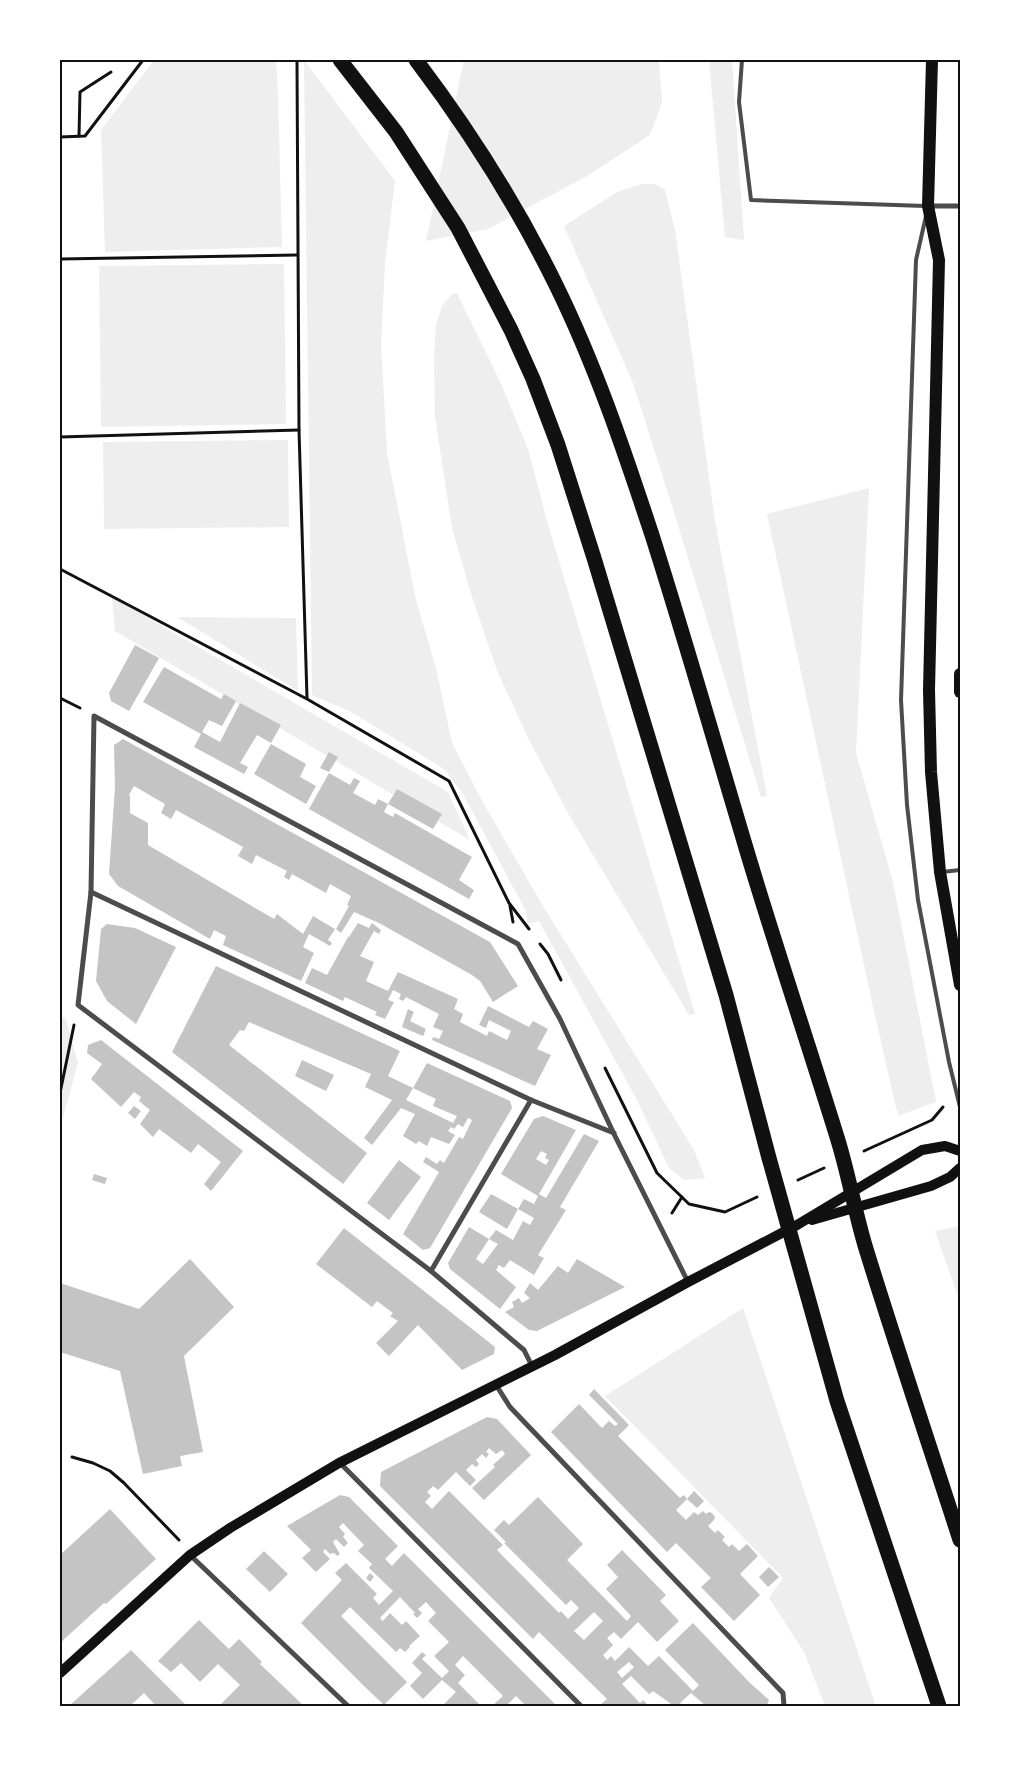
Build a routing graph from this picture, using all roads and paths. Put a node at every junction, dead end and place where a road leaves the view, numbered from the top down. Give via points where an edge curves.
1 (143, 60) edge
2 (340, 60) edge
3 (416, 60) edge
4 (742, 60) edge
5 (932, 60) edge
6 (297, 62) dead end
7 (111, 72) dead end
8 (79, 136) junction
9 (60, 137) edge
10 (928, 206) junction
11 (960, 206) edge
12 (297, 255) junction
13 (60, 259) edge
14 (298, 430) junction
15 (60, 436) edge
16 (60, 569) edge
17 (960, 674) edge
18 (960, 692) edge
19 (307, 699) junction
20 (960, 870) edge
21 (940, 872) junction
22 (91, 892) junction
23 (531, 932) dead end
24 (537, 939) dead end
25 (960, 985) edge
26 (565, 989) dead end
27 (78, 1005) junction
28 (605, 1068) dead end
29 (60, 1093) edge
30 (531, 1100) junction
31 (960, 1107) edge
32 (932, 1120) dead end
33 (614, 1134) junction
34 (860, 1152) dead end
35 (960, 1152) edge
36 (833, 1164) dead end
37 (960, 1168) edge
38 (797, 1180) dead end
39 (761, 1196) dead end
40 (797, 1225) junction
41 (432, 1271) junction
42 (688, 1282) junction
43 (532, 1366) junction
44 (496, 1385) junction
45 (72, 1457) dead end
46 (339, 1463) junction
47 (960, 1540) edge
48 (190, 1555) junction
49 (60, 1673) edge
50 (348, 1706) edge
51 (581, 1706) edge
52 (784, 1706) edge
53 (939, 1706) edge

1 - 8 path via 85,136
2 - 53 highway via 396,132 458,228 511,330 558,445 726,995 837,1401
3 - 47 highway via 504,189 556,285 614,423 656,546 839,1143 865,1247
4 - 10 lane via 739,102 751,200
5 - 10 main road
6 - 12 path
7 - 8 path via 80,92
8 - 9 path
10 - 11 street
10 - 21 main road via 939,260 929,690 931,772
10 - 31 lane via 916,260 902,700 907,805 918,900 948,1062
12 - 13 path
12 - 14 path
14 - 15 path
14 - 19 path
16 - 19 path
17 - 18 main road
19 - 23 path via 449,781 510,903
20 - 21 lane
21 - 25 main road
22 - 27 street
22 - 30 street
22 - 33 street via 94,716 518,944 560,1019
24 - 26 path
27 - 29 path
27 - 41 street
28 - 39 path via 658,1173 690,1204 725,1212
30 - 33 street
30 - 41 street
32 - 34 path
33 - 42 street
35 - 40 main road via 945,1146 922,1150
36 - 38 path
37 - 40 main road via 931,1186
40 - 42 main road
41 - 43 street via 524,1350
42 - 43 main road
43 - 44 main road
44 - 46 main road
44 - 52 street via 510,1407 783,1693
45 - 48 path via 110,1471 175,1535
46 - 48 main road
46 - 51 street
48 - 49 main road
48 - 50 street

